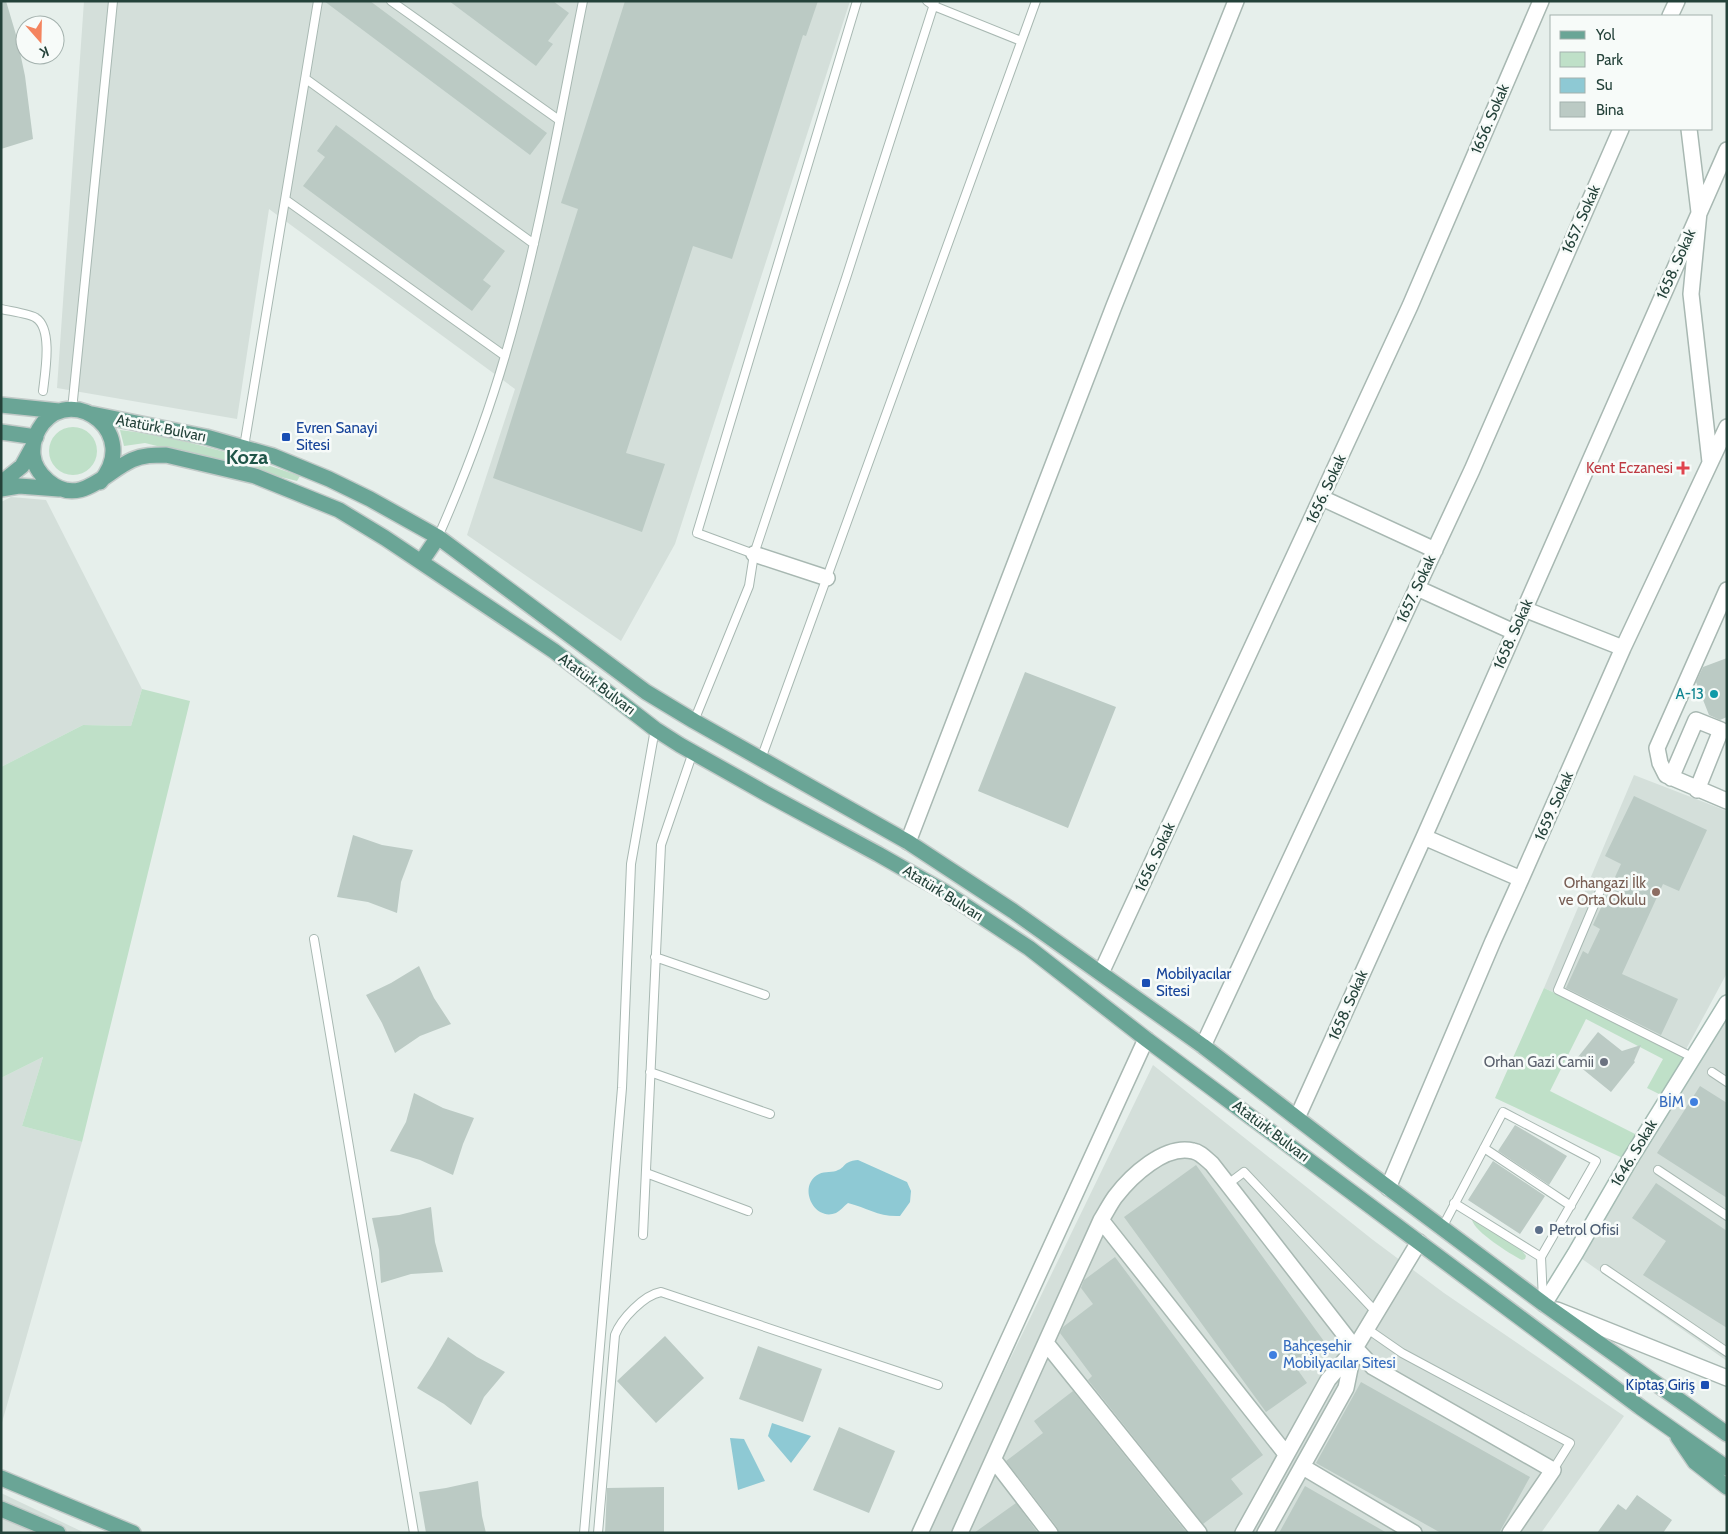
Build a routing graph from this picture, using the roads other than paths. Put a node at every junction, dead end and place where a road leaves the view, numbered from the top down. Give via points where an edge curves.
1 (112, 1) edge
2 (318, 1) edge
3 (391, 1) edge
4 (583, 1) edge
5 (857, 1) edge
6 (1036, 1) edge
7 (1236, 1) edge
8 (1541, 1) edge
9 (932, 3) edge
10 (1021, 41) junction
11 (306, 79) junction
12 (559, 120) junction
13 (1621, 130) edge
14 (1688, 130) edge
15 (1727, 150) edge
16 (286, 200) junction
17 (1698, 212) junction
18 (534, 244) junction
19 (1, 309) edge
20 (505, 356) junction
21 (43, 391) dead end
22 (1, 405) edge
23 (66, 410) junction
24 (91, 414) junction
25 (1727, 427) edge
26 (1, 432) edge
27 (35, 442) junction
28 (244, 447) junction
29 (1710, 464) junction
30 (100, 482) junction
31 (1, 484) edge
32 (1, 489) edge
33 (62, 489) junction
34 (1322, 498) junction
35 (438, 537) junction
36 (1435, 550) junction
37 (754, 554) junction
38 (421, 562) junction
39 (827, 578) junction
40 (1417, 588) junction
41 (1727, 590) edge
42 (1524, 609) junction
43 (1514, 632) junction
44 (1623, 648) junction
45 (1673, 710) junction
46 (1696, 720) junction
47 (694, 721) junction
48 (656, 729) junction
49 (687, 749) junction
50 (761, 759) junction
51 (1671, 778) junction
52 (1697, 790) junction
53 (1727, 802) edge
54 (1424, 837) junction
55 (908, 842) junction
56 (1521, 879) junction
57 (1603, 884) dead end
58 (314, 939) dead end
59 (655, 957) junction
60 (1101, 973) junction
61 (765, 995) dead end
62 (1727, 1002) edge
63 (1146, 1039) junction
64 (1203, 1046) junction
65 (1692, 1057) junction
66 (650, 1072) junction
67 (1712, 1072) dead end
68 (1727, 1082) edge
69 (770, 1114) dead end
70 (1297, 1118) junction
71 (1484, 1148) junction
72 (1658, 1170) dead end
73 (646, 1173) junction
74 (1228, 1184) junction
75 (1388, 1188) junction
76 (1454, 1203) junction
77 (1571, 1206) junction
78 (748, 1211) dead end
79 (1727, 1216) edge
80 (1101, 1220) junction
81 (1442, 1228) junction
82 (642, 1235) dead end
83 (1419, 1242) junction
84 (1541, 1257) junction
85 (1605, 1268) dead end
86 (1544, 1304) junction
87 (1376, 1312) junction
88 (1366, 1328) junction
89 (1046, 1343) junction
90 (1355, 1348) junction
91 (1727, 1352) edge
92 (1727, 1378) edge
93 (938, 1385) dead end
94 (1675, 1431) junction
95 (1727, 1434) edge
96 (994, 1460) junction
97 (1295, 1461) junction
98 (1727, 1468) edge
99 (1554, 1470) junction
100 (1, 1478) edge
101 (1727, 1488) edge
102 (1, 1509) edge
103 (58, 1533) edge
104 (133, 1533) edge
105 (414, 1533) edge
106 (584, 1533) edge
107 (598, 1533) edge
108 (920, 1533) edge
109 (960, 1533) edge
110 (1050, 1533) edge
111 (1199, 1533) edge
112 (1243, 1533) edge
113 (1266, 1533) edge
114 (1414, 1533) edge
115 (1510, 1533) edge

1 - 23 lane
2 - 11 lane
3 - 12 lane
4 - 12 lane
5 - 37 lane via 697,533
6 - 10 lane
7 - 55 street via 1110,315
8 - 34 street, 1656. Sokak via 1410,306
9 - 10 lane
9 - 37 lane via 846,278
10 - 39 lane
11 - 16 lane
11 - 18 lane
12 - 18 lane
13 - 36 street, 1657. Sokak
14 - 17 street
15 - 17 street, 1658. Sokak
16 - 20 lane
16 - 28 lane
17 - 29 street via 1691,294
17 - 42 street, 1658. Sokak
18 - 20 lane
19 - 21 lane via 36,318 42,326 47,340
20 - 35 lane via 461,485
22 - 23 main road, Atatürk Bulvarı
23 - 24 main road, Atatürk Bulvarı
23 - 27 main road via 44,422
24 - 28 main road, Atatürk Bulvarı via 168,428
24 - 30 main road, Atatürk Bulvarı via 102,421 113,443 111,467
25 - 29 street, 1659. Sokak
26 - 27 main road
27 - 31 main road via 22,466
27 - 33 main road via 35,462 43,476
28 - 35 main road, Atatürk Bulvarı via 330,479
29 - 44 street, 1659. Sokak
30 - 33 main road, Atatürk Bulvarı via 76,491
30 - 38 main road, Atatürk Bulvarı via 132,460 153,454 230,470 277,484 339,510
32 - 33 main road, Atatürk Bulvarı via 19,486
34 - 36 street
34 - 60 street, 1656. Sokak
35 - 38 main road
35 - 47 main road, Atatürk Bulvarı via 646,692
36 - 40 street, 1657. Sokak
37 - 39 street
37 - 47 lane via 749,586
38 - 48 main road, Atatürk Bulvarı via 554,651
39 - 50 lane
40 - 43 street
40 - 64 street, 1657. Sokak
41 - 45 street
42 - 43 street, 1658. Sokak
42 - 44 street
43 - 54 street, 1658. Sokak
44 - 56 street, 1659. Sokak
45 - 46 street
45 - 51 street via 1658,748 1663,770
46 - 51 street
46 - 52 street via 1721,730
47 - 49 main road
47 - 50 main road, Atatürk Bulvarı
48 - 49 main road, Atatürk Bulvarı
48 - 106 lane via 631,864 622,1088
49 - 59 lane via 661,845
49 - 63 main road, Atatürk Bulvarı via 943,891 1029,948
50 - 55 main road, Atatürk Bulvarı
51 - 52 street
52 - 53 street
54 - 56 street
54 - 70 street, 1658. Sokak
55 - 60 main road, Atatürk Bulvarı
56 - 75 street, 1659. Sokak
57 - 65 lane via 1558,990
58 - 105 lane
59 - 61 lane
59 - 66 lane
60 - 64 main road, Atatürk Bulvarı
62 - 65 street, 1646. Sokak
63 - 83 main road, Atatürk Bulvarı
63 - 108 street
64 - 70 main road, Atatürk Bulvarı
65 - 86 street, 1646. Sokak
66 - 69 lane
66 - 73 lane
67 - 68 lane
70 - 75 main road, Atatürk Bulvarı
71 - 76 lane
71 - 77 lane
71 - 77 lane via 1503,1112 1596,1161
72 - 79 lane
73 - 78 lane
73 - 82 lane
74 - 80 street via 1198,1153 1192,1150 1170,1152 1127,1183
74 - 87 lane via 1244,1172
74 - 90 street
75 - 81 main road, Atatürk Bulvarı
76 - 81 lane
76 - 84 lane
77 - 84 lane
80 - 89 street
80 - 97 street
81 - 86 main road, Atatürk Bulvarı
83 - 87 street
83 - 94 main road, Atatürk Bulvarı
84 - 86 lane
85 - 91 lane
86 - 92 street
86 - 95 main road, Atatürk Bulvarı
87 - 88 street
88 - 90 street
88 - 99 lane via 1402,1353 1570,1443
89 - 96 street
89 - 111 street
90 - 97 street via 1328,1380
90 - 97 street via 1346,1388
90 - 99 street via 1384,1374
93 - 107 lane via 661,1292 651,1294 623,1321 615,1334
94 - 98 main road, Atatürk Bulvarı
94 - 101 main road via 1696,1462
96 - 109 street
96 - 110 street
97 - 112 street
97 - 113 street
97 - 114 street
99 - 115 street
100 - 104 main road
102 - 103 main road

